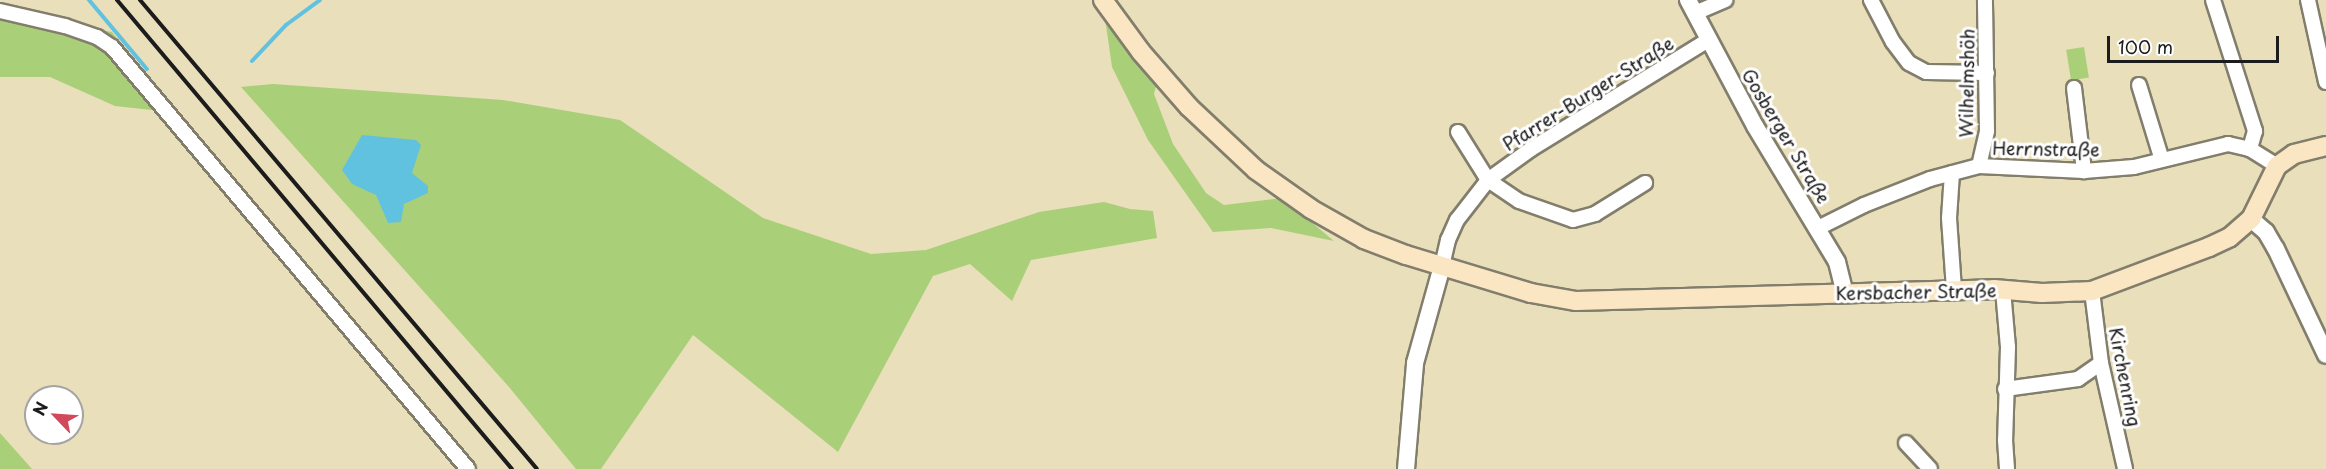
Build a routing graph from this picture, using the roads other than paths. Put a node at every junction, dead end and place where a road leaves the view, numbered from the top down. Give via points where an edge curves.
1 (1103, 0) edge
2 (1725, 0) edge
3 (1870, 0) edge
4 (1985, 0) edge
5 (2213, 0) edge
6 (2308, 0) edge
7 (1691, 7) edge
8 (0, 11) edge
9 (1708, 40) junction
10 (1987, 73) junction
11 (2326, 82) edge
12 (2139, 85) dead end
13 (2074, 88) dead end
14 (1458, 132) dead end
15 (2326, 146) edge
16 (2250, 149) junction
17 (2162, 160) junction
18 (1980, 166) junction
19 (2277, 166) junction
20 (2084, 171) junction
21 (1952, 173) junction
22 (1488, 180) junction
23 (1645, 183) dead end
24 (2251, 219) junction
25 (1818, 228) junction
26 (1449, 268) junction
27 (1954, 290) junction
28 (2003, 290) junction
29 (2092, 291) junction
30 (1845, 294) junction
31 (2326, 355) edge
32 (2101, 363) junction
33 (2005, 389) junction
34 (1906, 443) dead end
35 (468, 469) edge
36 (1406, 469) edge
37 (1930, 469) edge
38 (2007, 469) edge
39 (2125, 469) edge

1 - 26 main road, Kersbacher Straße via 1164,81 1256,170 1311,209 1364,239
2 - 7 street
3 - 10 street via 1909,63 1926,72
4 - 10 street, Wilhelmshöh
5 - 16 street via 2255,131
6 - 11 street
7 - 9 street, Gosberger Straße
8 - 35 street via 65,26 97,37 112,47
9 - 22 street, Pfarrer-Burger-Straße
9 - 25 street, Gosberger Straße
10 - 18 street, Wilhelmshöh via 1987,131
12 - 17 street
13 - 20 street
14 - 22 street
15 - 19 main road via 2294,154
16 - 17 street, Herrnstraße via 2228,144
16 - 19 street, Herrnstraße
17 - 20 street, Herrnstraße
18 - 20 street, Herrnstraße
18 - 21 street, Herrnstraße
19 - 24 main road, Kersbacher Straße
21 - 25 street, Herrnstraße via 1864,205
21 - 27 street via 1948,218
22 - 23 street via 1519,201 1573,220 1595,213
22 - 26 street, Pfarrer-Burger-Straße via 1457,220 1448,240
24 - 29 main road, Kersbacher Straße via 2244,228 2209,247
24 - 31 street via 2266,232 2276,249
25 - 30 street, Gosberger Straße via 1837,262
26 - 30 main road, Kersbacher Straße via 1532,293 1576,301
26 - 36 street via 1415,363
27 - 28 main road, Kersbacher Straße
27 - 30 main road, Kersbacher Straße
28 - 29 main road, Kersbacher Straße
28 - 33 street via 2008,347
29 - 32 street, Kirchenring
32 - 33 street via 2078,379
32 - 39 street, Kirchenring
33 - 38 street
34 - 37 street

